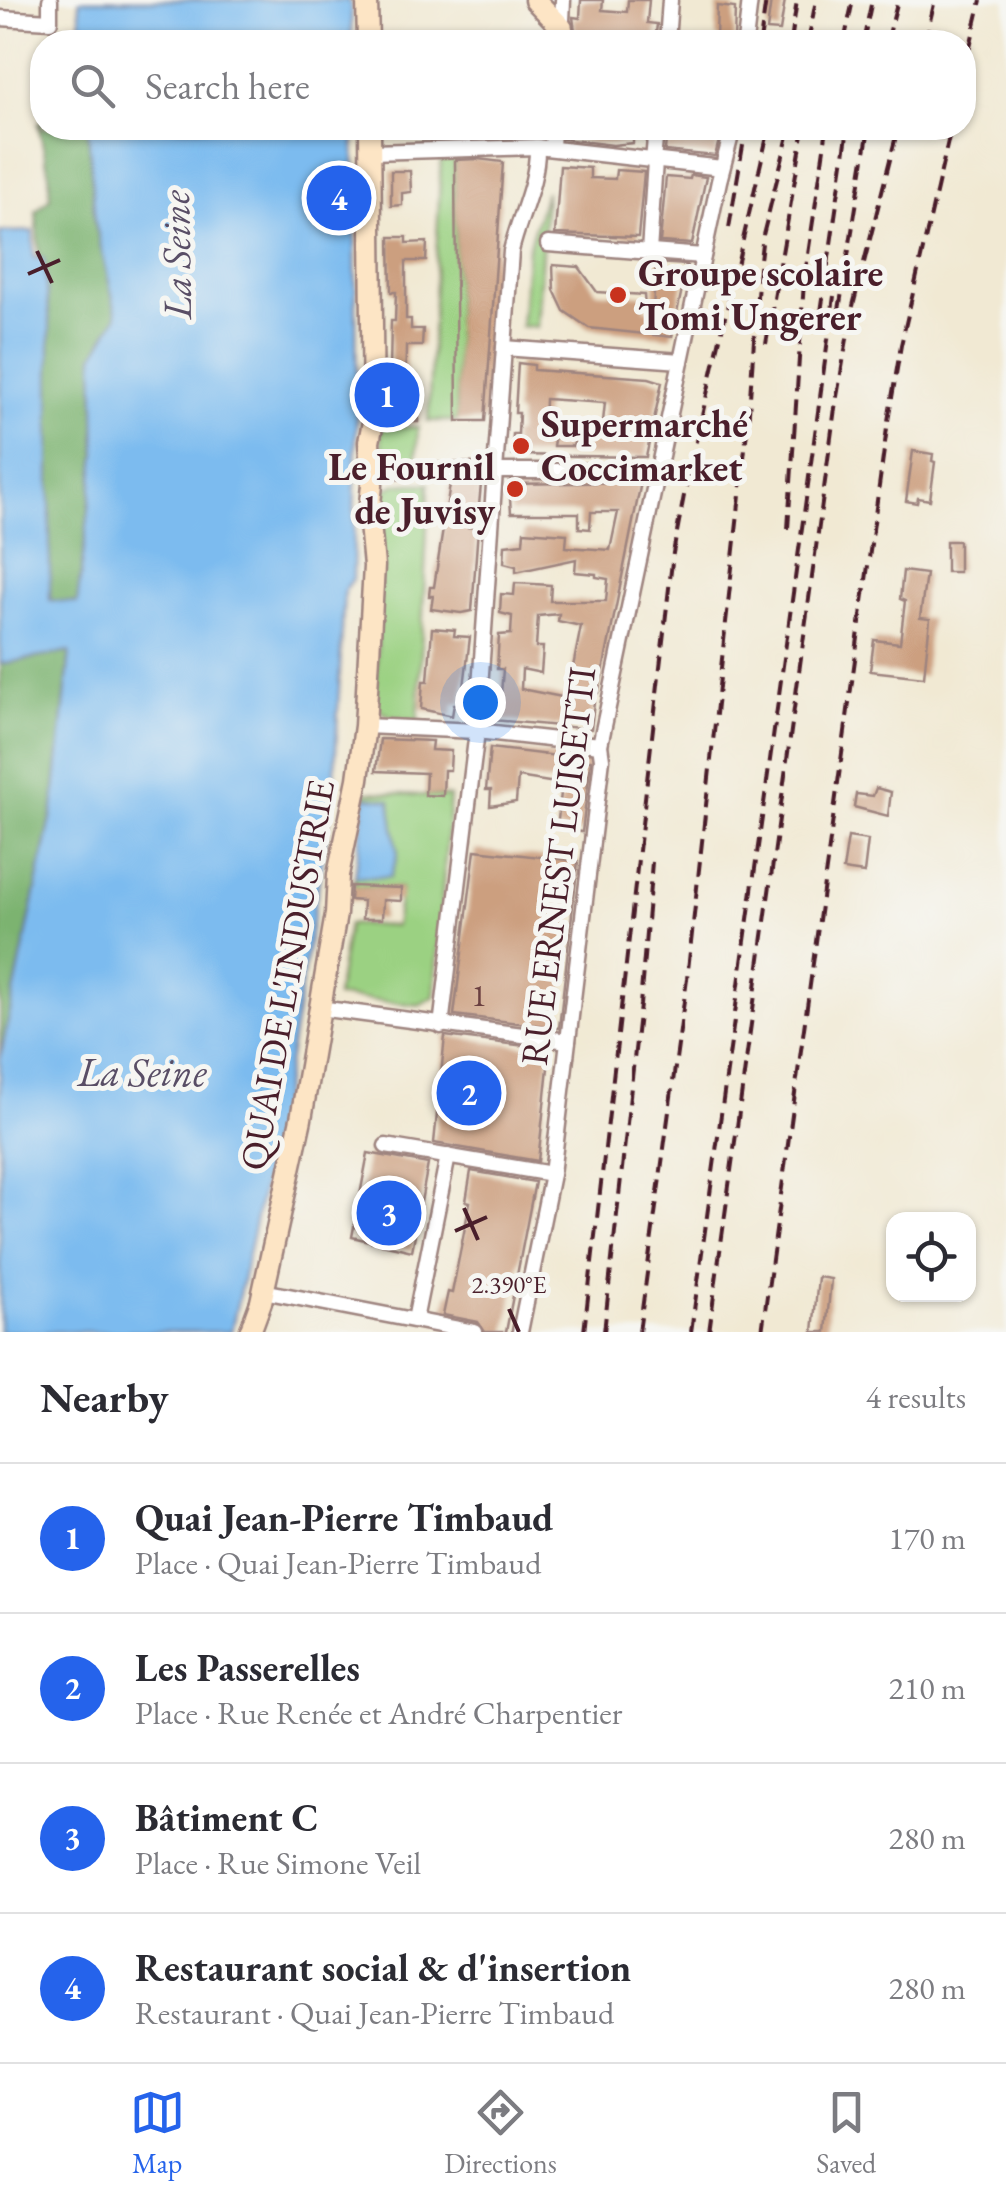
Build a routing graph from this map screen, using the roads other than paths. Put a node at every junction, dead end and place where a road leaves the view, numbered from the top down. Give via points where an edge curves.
1 (50, 0) edge
2 (367, 0) edge
3 (535, 0) edge
4 (563, 0) edge
5 (670, 0) edge
6 (750, 0) edge
7 (0, 18) edge
8 (368, 30) edge
9 (557, 30) edge
10 (561, 30) edge
11 (668, 30) edge
12 (746, 30) edge
13 (370, 140) edge
14 (548, 140) edge
15 (655, 140) edge
16 (730, 140) edge
17 (544, 148) junction
18 (371, 152) junction
19 (654, 161) junction
20 (722, 168) junction
21 (548, 244) dead end
22 (649, 252) junction
23 (703, 256) junction
24 (504, 348) junction
25 (680, 361) junction
26 (371, 471) junction
27 (495, 471) junction
28 (657, 472) junction
29 (365, 726) junction
30 (476, 731) junction
31 (600, 745) junction
32 (319, 1008) junction
33 (441, 1026) junction
34 (568, 1041) junction
35 (386, 1146) dead end
36 (448, 1156) junction
37 (552, 1174) junction
38 (263, 1291) junction
39 (415, 1320) junction
40 (250, 1332) edge
41 (475, 1332) edge
42 (520, 1332) edge

1 - 7 street via 50,21
2 - 8 main road
3 - 9 main road
4 - 10 street
5 - 11 street
6 - 12 street
13 - 18 main road, QUAI DE L'INDUSTRIE
14 - 17 street
15 - 19 street
16 - 20 street, RUE ERNEST LUISETTI
17 - 18 street
17 - 19 street
17 - 24 street via 518,221
18 - 26 main road, QUAI DE L'INDUSTRIE
19 - 20 street
19 - 22 street
20 - 23 street, RUE ERNEST LUISETTI
21 - 22 street
22 - 23 street
23 - 25 street, RUE ERNEST LUISETTI
24 - 25 street
24 - 27 street
25 - 28 street, RUE ERNEST LUISETTI
26 - 27 street
26 - 29 main road, QUAI DE L'INDUSTRIE via 374,566
27 - 28 street
27 - 30 street
28 - 31 street, RUE ERNEST LUISETTI
29 - 30 street
29 - 32 main road, QUAI DE L'INDUSTRIE
30 - 31 street
30 - 33 street
31 - 34 street, RUE ERNEST LUISETTI
32 - 33 street
32 - 38 main road, QUAI DE L'INDUSTRIE
33 - 34 street
34 - 37 street, RUE ERNEST LUISETTI
35 - 36 street
36 - 37 street
36 - 39 street
37 - 42 street, RUE ERNEST LUISETTI
38 - 39 street
38 - 40 main road, QUAI DE L'INDUSTRIE
39 - 41 street

